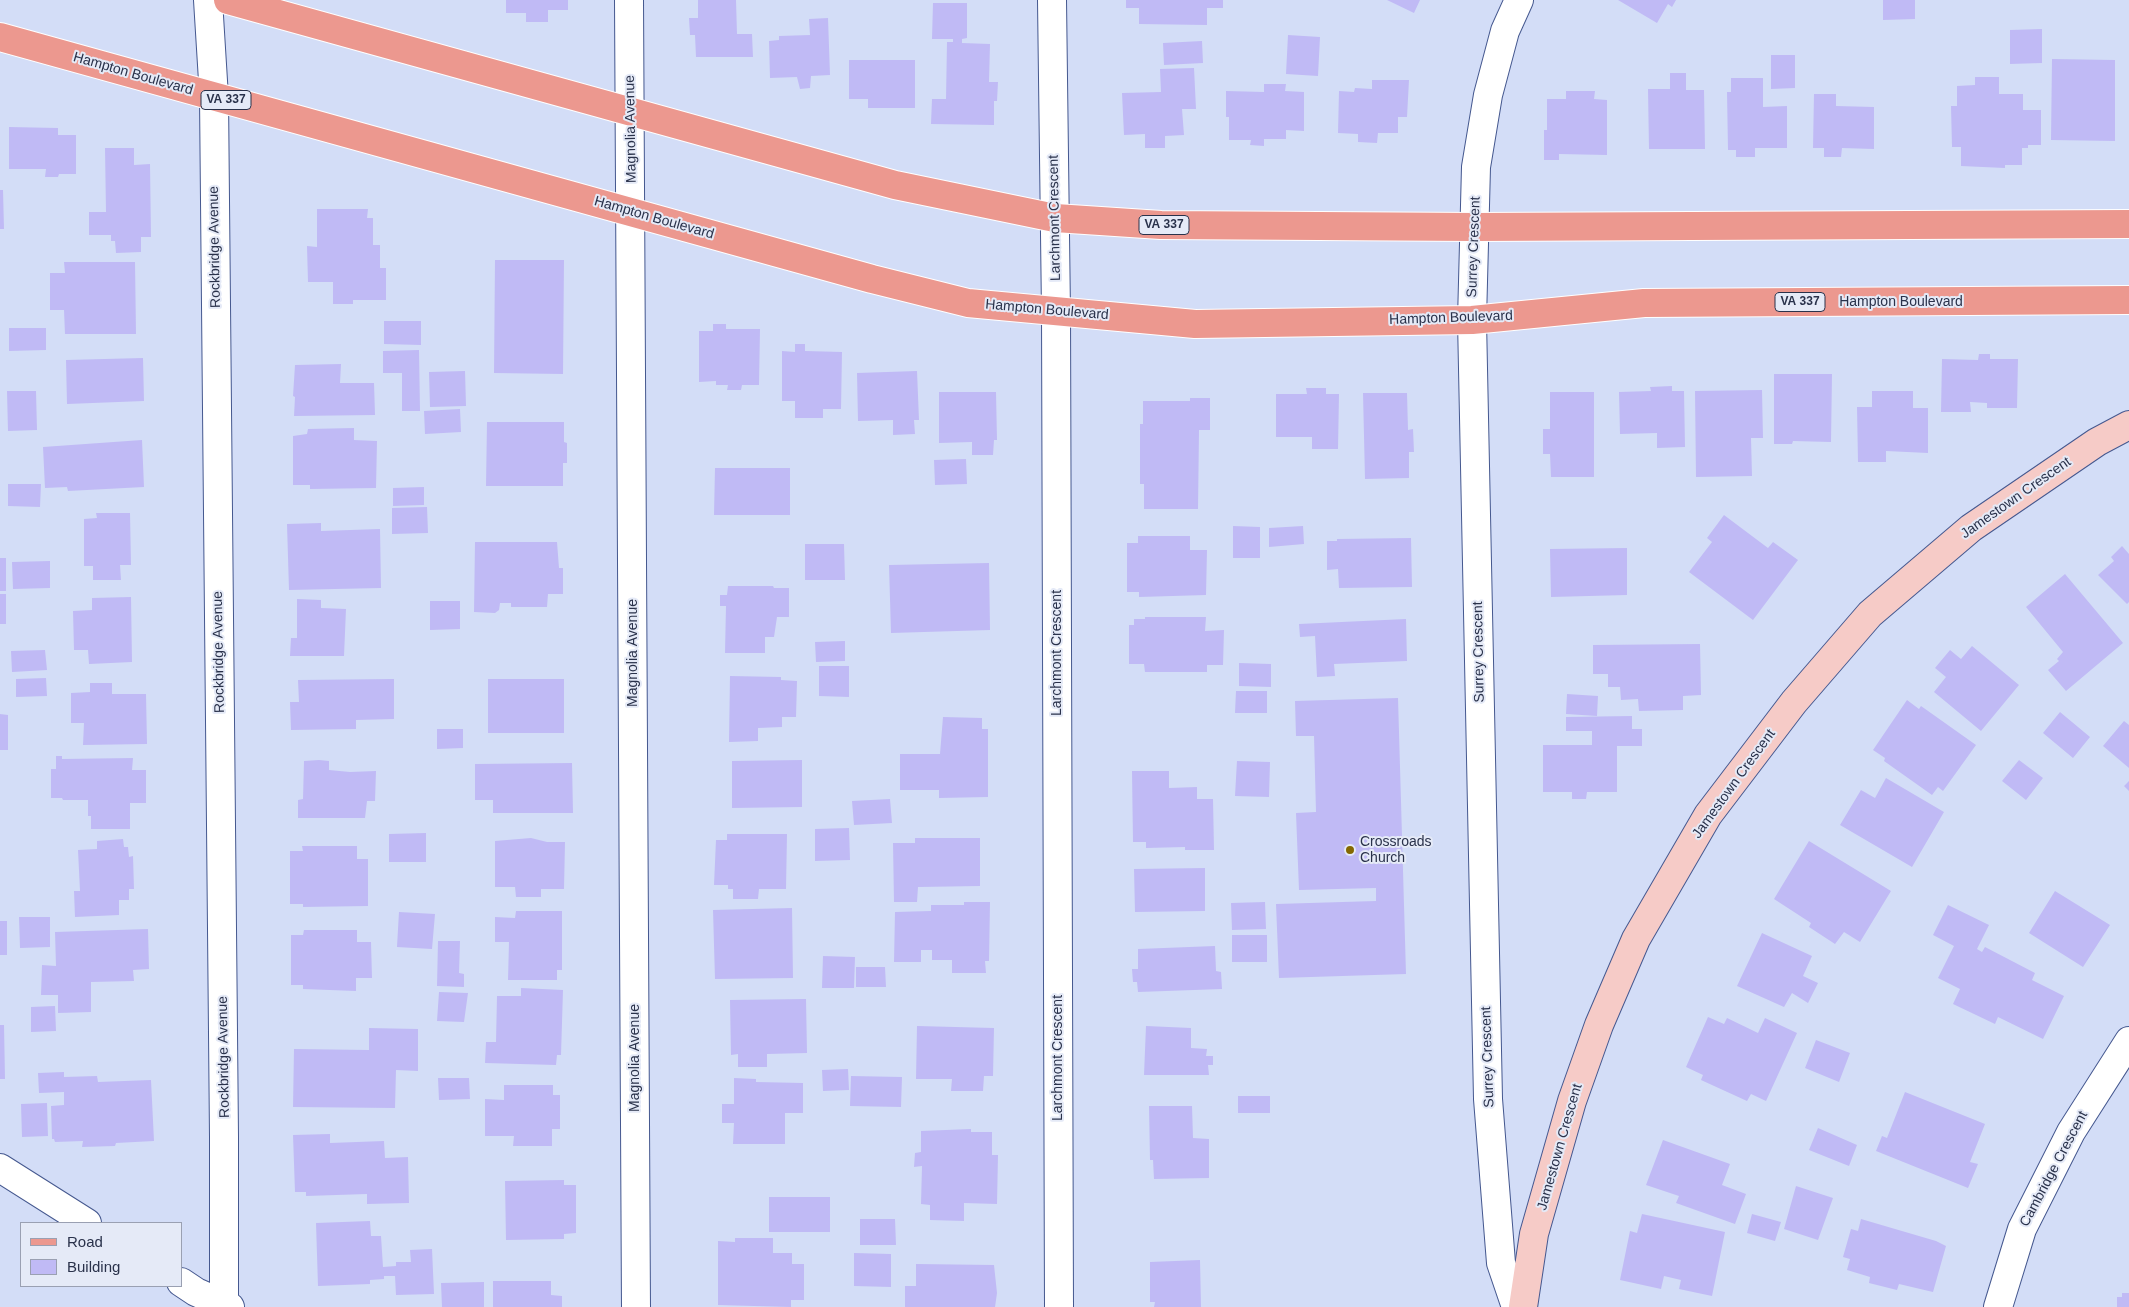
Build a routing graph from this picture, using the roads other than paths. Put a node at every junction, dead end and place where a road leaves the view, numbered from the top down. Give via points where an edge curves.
1 (208, 0) edge
2 (228, 0) edge
3 (629, 0) edge
4 (1052, 0) edge
5 (1519, 0) edge
6 (0, 37) edge
7 (214, 97) junction
8 (631, 112) junction
9 (632, 212) junction
10 (1055, 218) junction
11 (2129, 224) edge
12 (1475, 227) junction
13 (2129, 300) edge
14 (1056, 312) junction
15 (1472, 320) junction
16 (2129, 425) edge
17 (2129, 1041) edge
18 (0, 1168) edge
19 (85, 1222) edge
20 (182, 1283) edge
21 (227, 1306) edge
22 (636, 1307) edge
23 (1059, 1307) edge
24 (1516, 1307) edge
25 (1523, 1307) edge
26 (1998, 1307) edge

1 - 7 street, Rockbridge Avenue
2 - 8 main road, VA 337
3 - 8 street, Magnolia Avenue
4 - 10 street, Larchmont Crescent
5 - 12 street, Surrey Crescent via 1505,31 1488,95 1476,167
6 - 7 main road, Hampton Boulevard / VA 337
7 - 9 main road, Hampton Boulevard / VA 337
7 - 21 street, Rockbridge Avenue
8 - 9 street, Magnolia Avenue
8 - 10 main road, VA 337 via 895,185
9 - 14 main road, Hampton Boulevard / VA 337 via 968,303
9 - 22 street, Magnolia Avenue
10 - 12 main road, VA 337 via 1161,225
10 - 14 street, Larchmont Crescent
11 - 12 main road, VA 337
12 - 15 street, Surrey Crescent
13 - 15 main road, Hampton Boulevard / VA 337 via 1644,303
14 - 15 main road, Hampton Boulevard / VA 337 via 1195,324
14 - 23 street, Larchmont Crescent
15 - 24 street, Surrey Crescent via 1488,1099 1501,1263
16 - 25 main road, Jamestown Crescent via 2097,442 1971,528 1870,614 1794,702 1708,815 1636,939 1599,1025 1572,1101 1534,1234
17 - 26 street, Cambridge Crescent via 2071,1132 2022,1229
18 - 19 street
20 - 21 street

